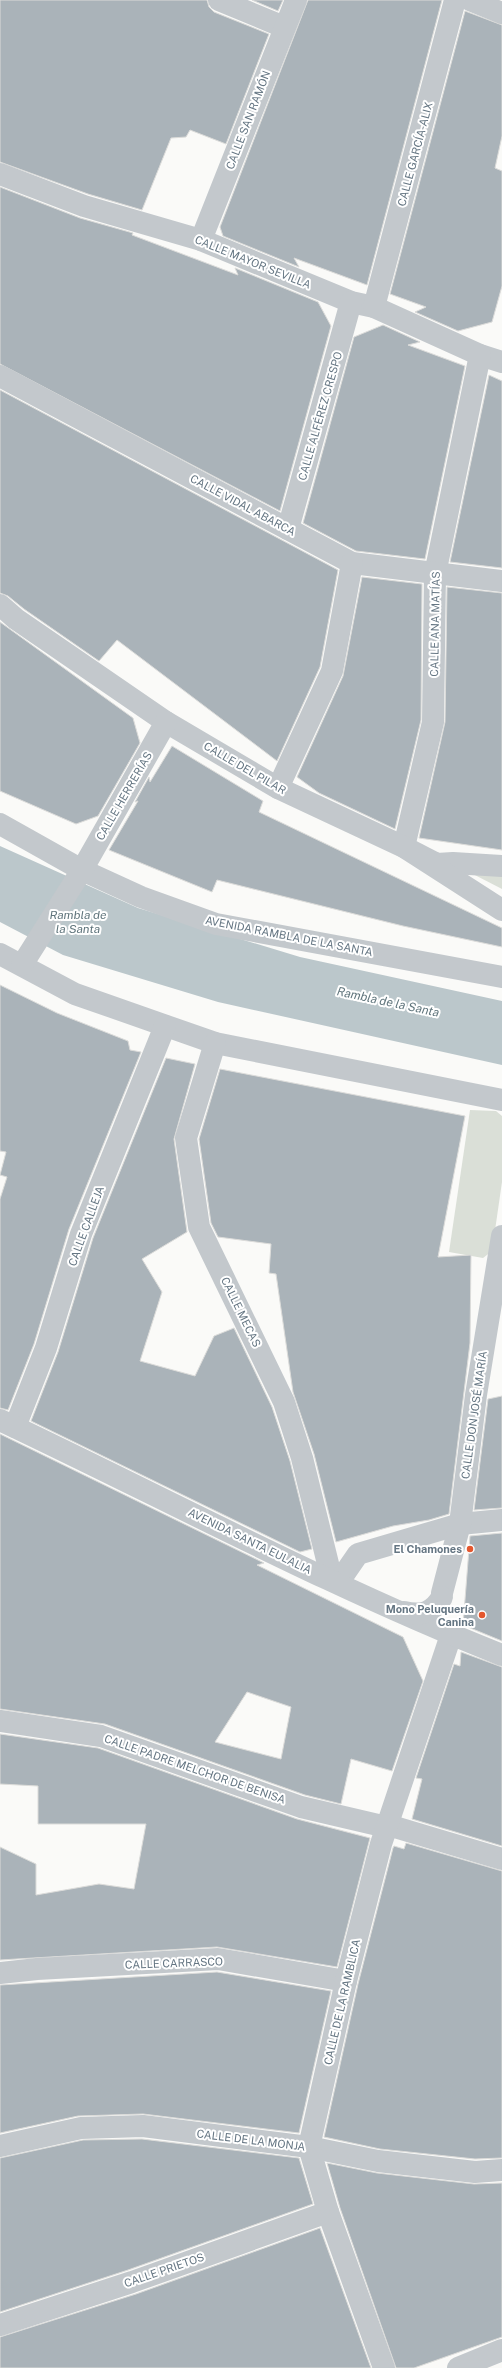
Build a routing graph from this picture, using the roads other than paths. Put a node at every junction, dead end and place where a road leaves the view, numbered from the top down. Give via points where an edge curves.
1 (219, 0) edge
2 (296, 0) edge
3 (455, 0) edge
4 (470, 0) edge
5 (502, 13) edge
6 (284, 27) junction
7 (0, 174) edge
8 (201, 240) junction
9 (351, 302) junction
10 (374, 307) junction
11 (496, 356) edge
12 (0, 376) edge
13 (288, 529) junction
14 (352, 563) junction
15 (435, 574) junction
16 (502, 581) edge
17 (0, 606) edge
18 (166, 722) junction
19 (278, 788) junction
20 (0, 824) edge
21 (404, 847) junction
22 (502, 866) edge
23 (82, 870) junction
24 (502, 910) edge
25 (0, 954) edge
26 (22, 965) junction
27 (502, 977) edge
28 (164, 1026) junction
29 (215, 1043) junction
30 (502, 1100) edge
31 (502, 1236) edge
32 (7, 1424) edge
33 (502, 1520) edge
34 (460, 1524) junction
35 (335, 1582) junction
36 (442, 1595) junction
37 (396, 1610) junction
38 (451, 1635) junction
39 (502, 1655) edge
40 (0, 1721) edge
41 (388, 1825) junction
42 (502, 1859) edge
43 (0, 1974) edge
44 (346, 1981) junction
45 (0, 2146) edge
46 (309, 2147) junction
47 (502, 2170) edge
48 (328, 2212) junction
49 (0, 2325) edge
50 (502, 2350) edge
51 (384, 2368) edge
52 (458, 2368) edge

1 - 6 street
2 - 6 street, CALLE SAN RAMÓN
3 - 10 street, CALLE GARCÍA-ALIX
4 - 5 street
6 - 8 street, CALLE SAN RAMÓN
7 - 8 street, CALLE MAYOR SEVILLA via 84,206
8 - 9 street, CALLE MAYOR SEVILLA
9 - 10 street, CALLE MAYOR SEVILLA
9 - 13 street, CALLE ALFÉREZ CRESPO
10 - 11 street, CALLE MAYOR SEVILLA
11 - 15 street, CALLE ANA MATÍAS
12 - 13 street, CALLE VIDAL ABARCA
13 - 14 street, CALLE VIDAL ABARCA
14 - 15 street, CALLE VIDAL ABARCA
14 - 19 street via 332,671
15 - 16 street, CALLE VIDAL ABARCA
15 - 21 street, CALLE ANA MATÍAS via 433,722
17 - 18 street, CALLE DEL PILAR
18 - 19 street, CALLE DEL PILAR
18 - 23 street, CALLE HERRERÍAS
19 - 21 street, CALLE DEL PILAR
20 - 23 street, AVENIDA RAMBLA DE LA SANTA
21 - 22 street via 436,864
21 - 24 street, CALLE DEL PILAR
23 - 26 street, CALLE HERRERÍAS
23 - 27 street, AVENIDA RAMBLA DE LA SANTA via 141,897 216,924
25 - 26 street
26 - 28 street via 75,994
28 - 29 street
28 - 32 street, CALLE CALLEJA via 82,1234 46,1348
29 - 30 street
29 - 35 street, CALLE MECAS via 186,1138 199,1227 284,1402 302,1458
31 - 34 street, CALLE DON JOSÉ MARÍA via 476,1395
32 - 35 street, AVENIDA SANTA EULALIA
33 - 34 street
34 - 35 street via 358,1554
34 - 36 street, CALLE DON JOSÉ MARÍA
35 - 37 street, AVENIDA SANTA EULALIA
36 - 37 street via 431,1611 423,1614 414,1615
36 - 38 street
37 - 38 street, AVENIDA SANTA EULALIA
38 - 39 street, AVENIDA SANTA EULALIA
38 - 41 street, CALLE DE LA RAMBLICA
40 - 41 street, CALLE PADRE MELCHOR DE BENISA via 101,1736 301,1807 378,1825
41 - 42 street, CALLE PADRE MELCHOR DE BENISA
41 - 44 street, CALLE DE LA RAMBLICA
43 - 44 street, CALLE CARRASCO via 37,1969 218,1960
44 - 46 street, CALLE DE LA RAMBLICA
45 - 46 street, CALLE DE LA MONJA via 81,2128 143,2126
46 - 47 street, CALLE DE LA MONJA via 378,2161 475,2172
46 - 48 street, CALLE DE LA RAMBLICA
48 - 49 street, CALLE PRIETOS via 132,2282
48 - 51 street, CALLE DE LA RAMBLICA
50 - 52 street

